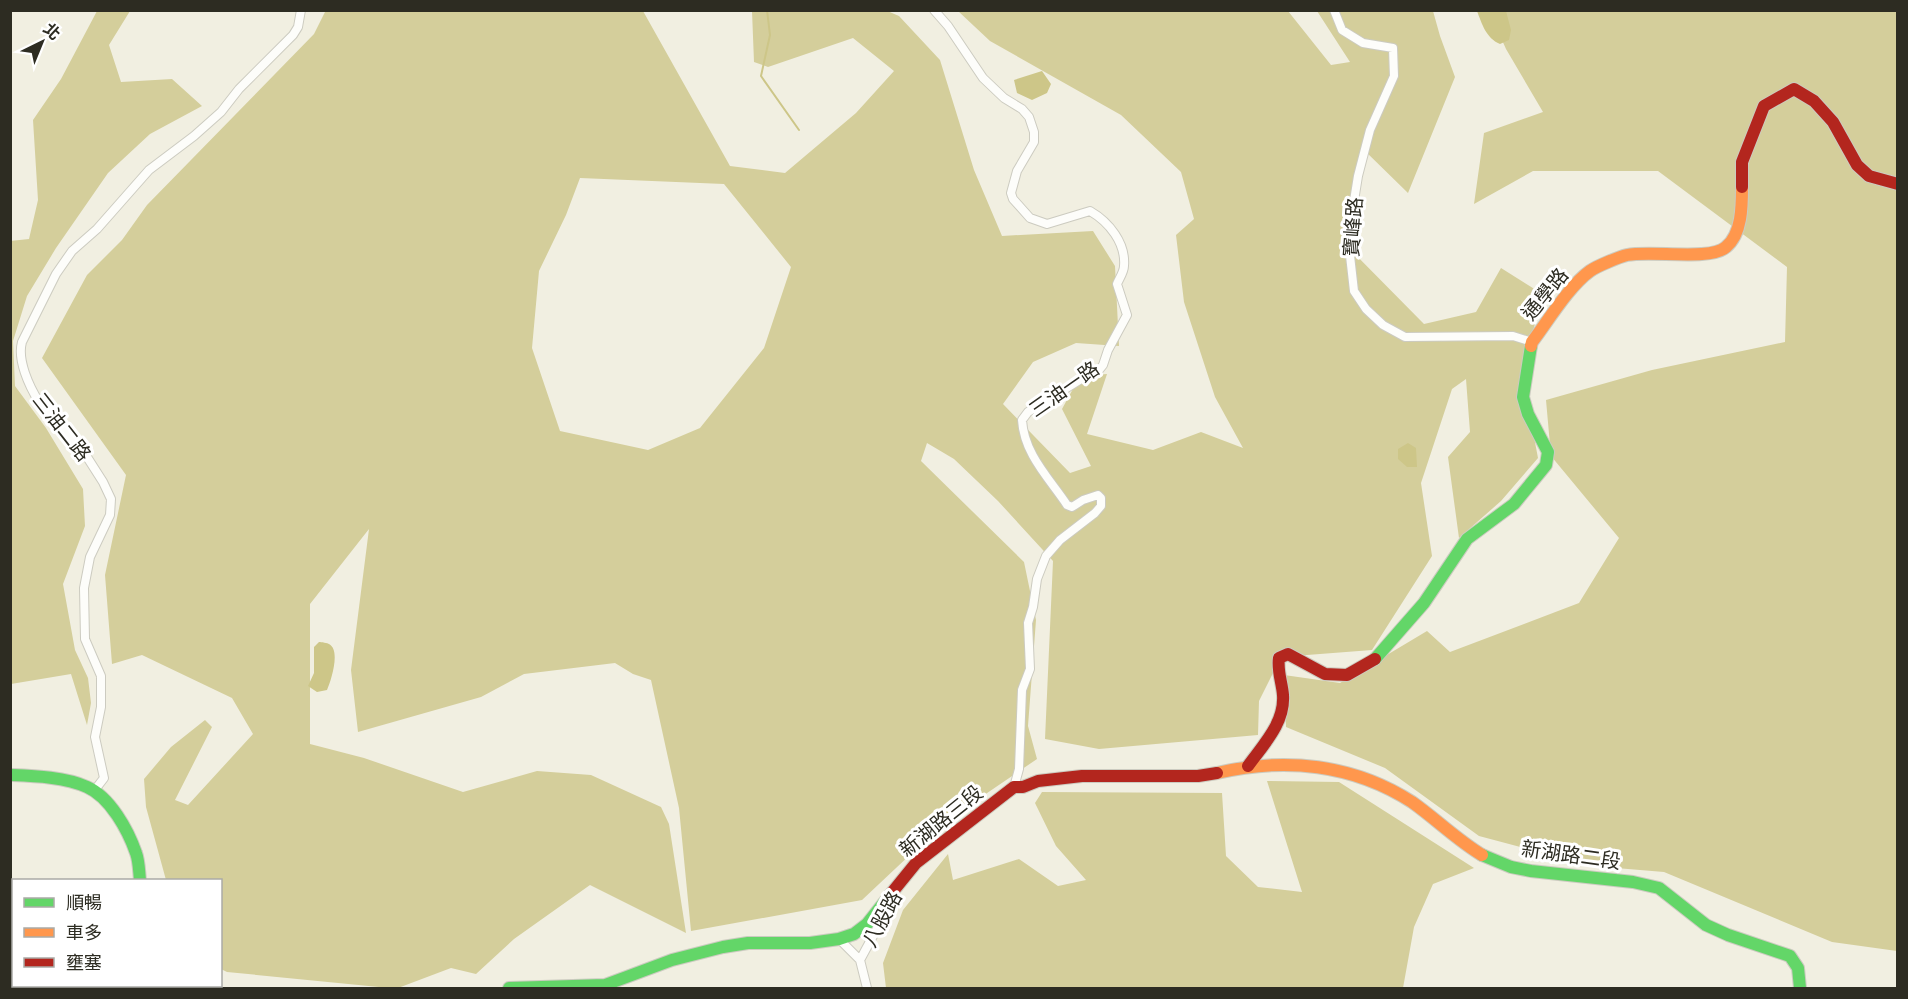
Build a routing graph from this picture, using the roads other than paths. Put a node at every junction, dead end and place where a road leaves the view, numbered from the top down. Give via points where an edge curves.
1 (301, 10) edge
2 (934, 10) edge
3 (1334, 10) edge
4 (1898, 184) edge
5 (1532, 342) junction
6 (1248, 766) junction
7 (10, 775) edge
8 (1014, 787) junction
9 (94, 791) junction
10 (904, 877) junction
11 (140, 879) edge
12 (840, 940) junction
13 (860, 960) junction
14 (509, 988) edge
15 (867, 988) edge
16 (1800, 988) edge

1 - 9 street, 三油二路 via 293,35 239,89 222,112 149,170 66,258 22,342 20,350 39,402 80,446 111,499 110,515 90,557 84,588 85,639 101,676 101,707 95,737 104,778
2 - 8 street, 三油一路 via 983,78 1029,117 1034,142 1017,171 1013,199 1030,218 1047,224 1090,211 1101,218 1121,243 1124,267 1117,284 1127,315 1103,365 1028,412 1022,420 1033,458 1067,505 1072,507 1098,495 1101,506 1059,540 1046,556 1036,579 1028,622 1030,669 1022,690 1020,762
3 - 5 street, 寶峰路 via 1342,30 1363,43 1393,48 1395,63 1394,76 1370,130 1358,176 1348,238 1354,291 1383,325 1405,337 1513,336
4 - 5 street, 通學路 via 1869,176 1857,165 1833,122 1814,101 1794,90 1787,92 1764,106 1742,162 1742,210 1733,240 1725,249 1713,254 1627,255 1590,271
5 - 6 street, 通學路 via 1523,397 1548,452 1546,465 1514,504 1467,539 1424,603 1372,662 1347,675 1325,674 1288,654 1279,658 1281,721
6 - 8 street, 新湖路三段 via 1198,776 1066,777
6 - 16 street, 新湖路二段 via 1300,764 1350,771 1409,801 1492,860 1547,874 1655,887 1697,919 1732,937 1785,952 1800,970
7 - 9 street via 27,775
8 - 10 street, 新湖路三段 via 916,863
9 - 11 street via 129,837
10 - 12 street, 新湖路三段 via 867,924
10 - 13 street, 八股路
12 - 13 street, 八股路
12 - 14 street, 新湖路三段 via 815,944 750,943 704,951 603,986
13 - 15 street, 八股路

